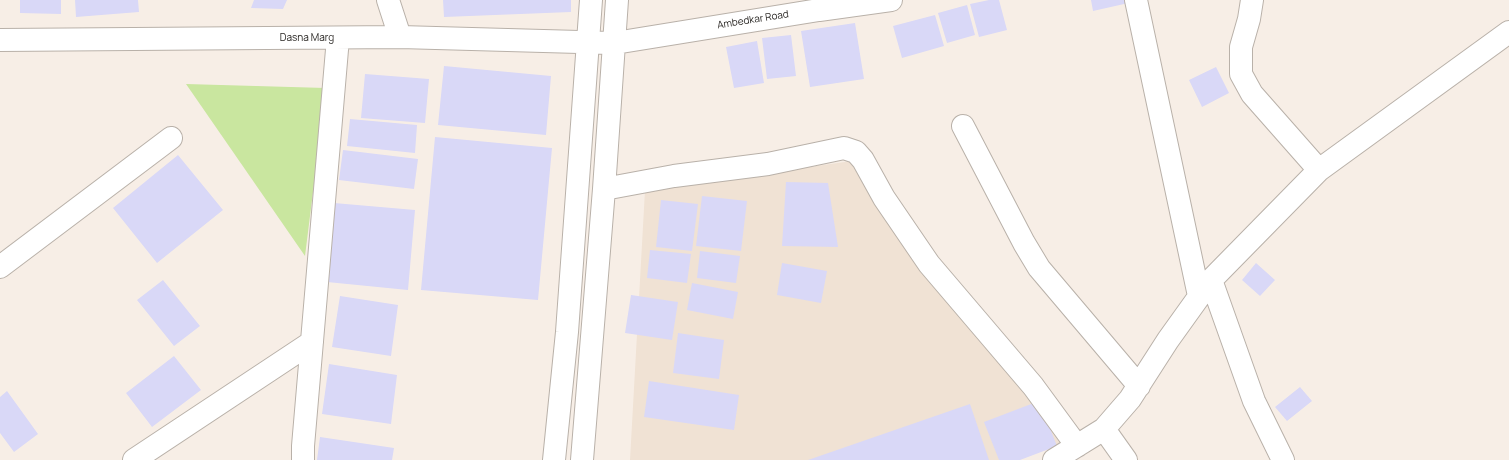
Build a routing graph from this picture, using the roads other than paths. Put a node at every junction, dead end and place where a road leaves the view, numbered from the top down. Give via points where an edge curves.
1 (388, 0) edge
2 (591, 0) edge
3 (617, 0) edge
4 (891, 0) edge
5 (1136, 0) edge
6 (1252, 0) edge
7 (1509, 32) edge
8 (400, 37) junction
9 (338, 38) junction
10 (0, 40) edge
11 (588, 43) junction
12 (615, 43) junction
13 (963, 126) dead end
14 (171, 138) dead end
15 (1319, 170) junction
16 (604, 189) junction
17 (2, 262) edge
18 (1205, 288) junction
19 (312, 342) junction
20 (1139, 386) junction
21 (1104, 429) junction
22 (1077, 446) junction
23 (134, 460) edge
24 (304, 460) edge
25 (554, 460) edge
26 (582, 460) edge
27 (1054, 460) edge
28 (1126, 460) edge
29 (1282, 460) edge

1 - 8 street
2 - 11 street
3 - 12 street
4 - 12 street, Ambedkar Road
5 - 18 street
6 - 15 street via 1241,47 1241,74 1252,94
7 - 15 street
8 - 9 street, Dasna Marg
8 - 11 street, Dasna Marg
9 - 10 street, Dasna Marg
9 - 19 street
11 - 12 street, Dasna Marg
11 - 25 street via 567,332
12 - 16 street
13 - 20 street via 1039,268
14 - 17 street
15 - 18 street
16 - 22 street via 674,176 768,164 844,148 856,152 929,264 1033,386
16 - 26 street
18 - 20 street
18 - 29 street
19 - 23 street
19 - 24 street
20 - 21 street
21 - 22 street
21 - 28 street
22 - 27 street

